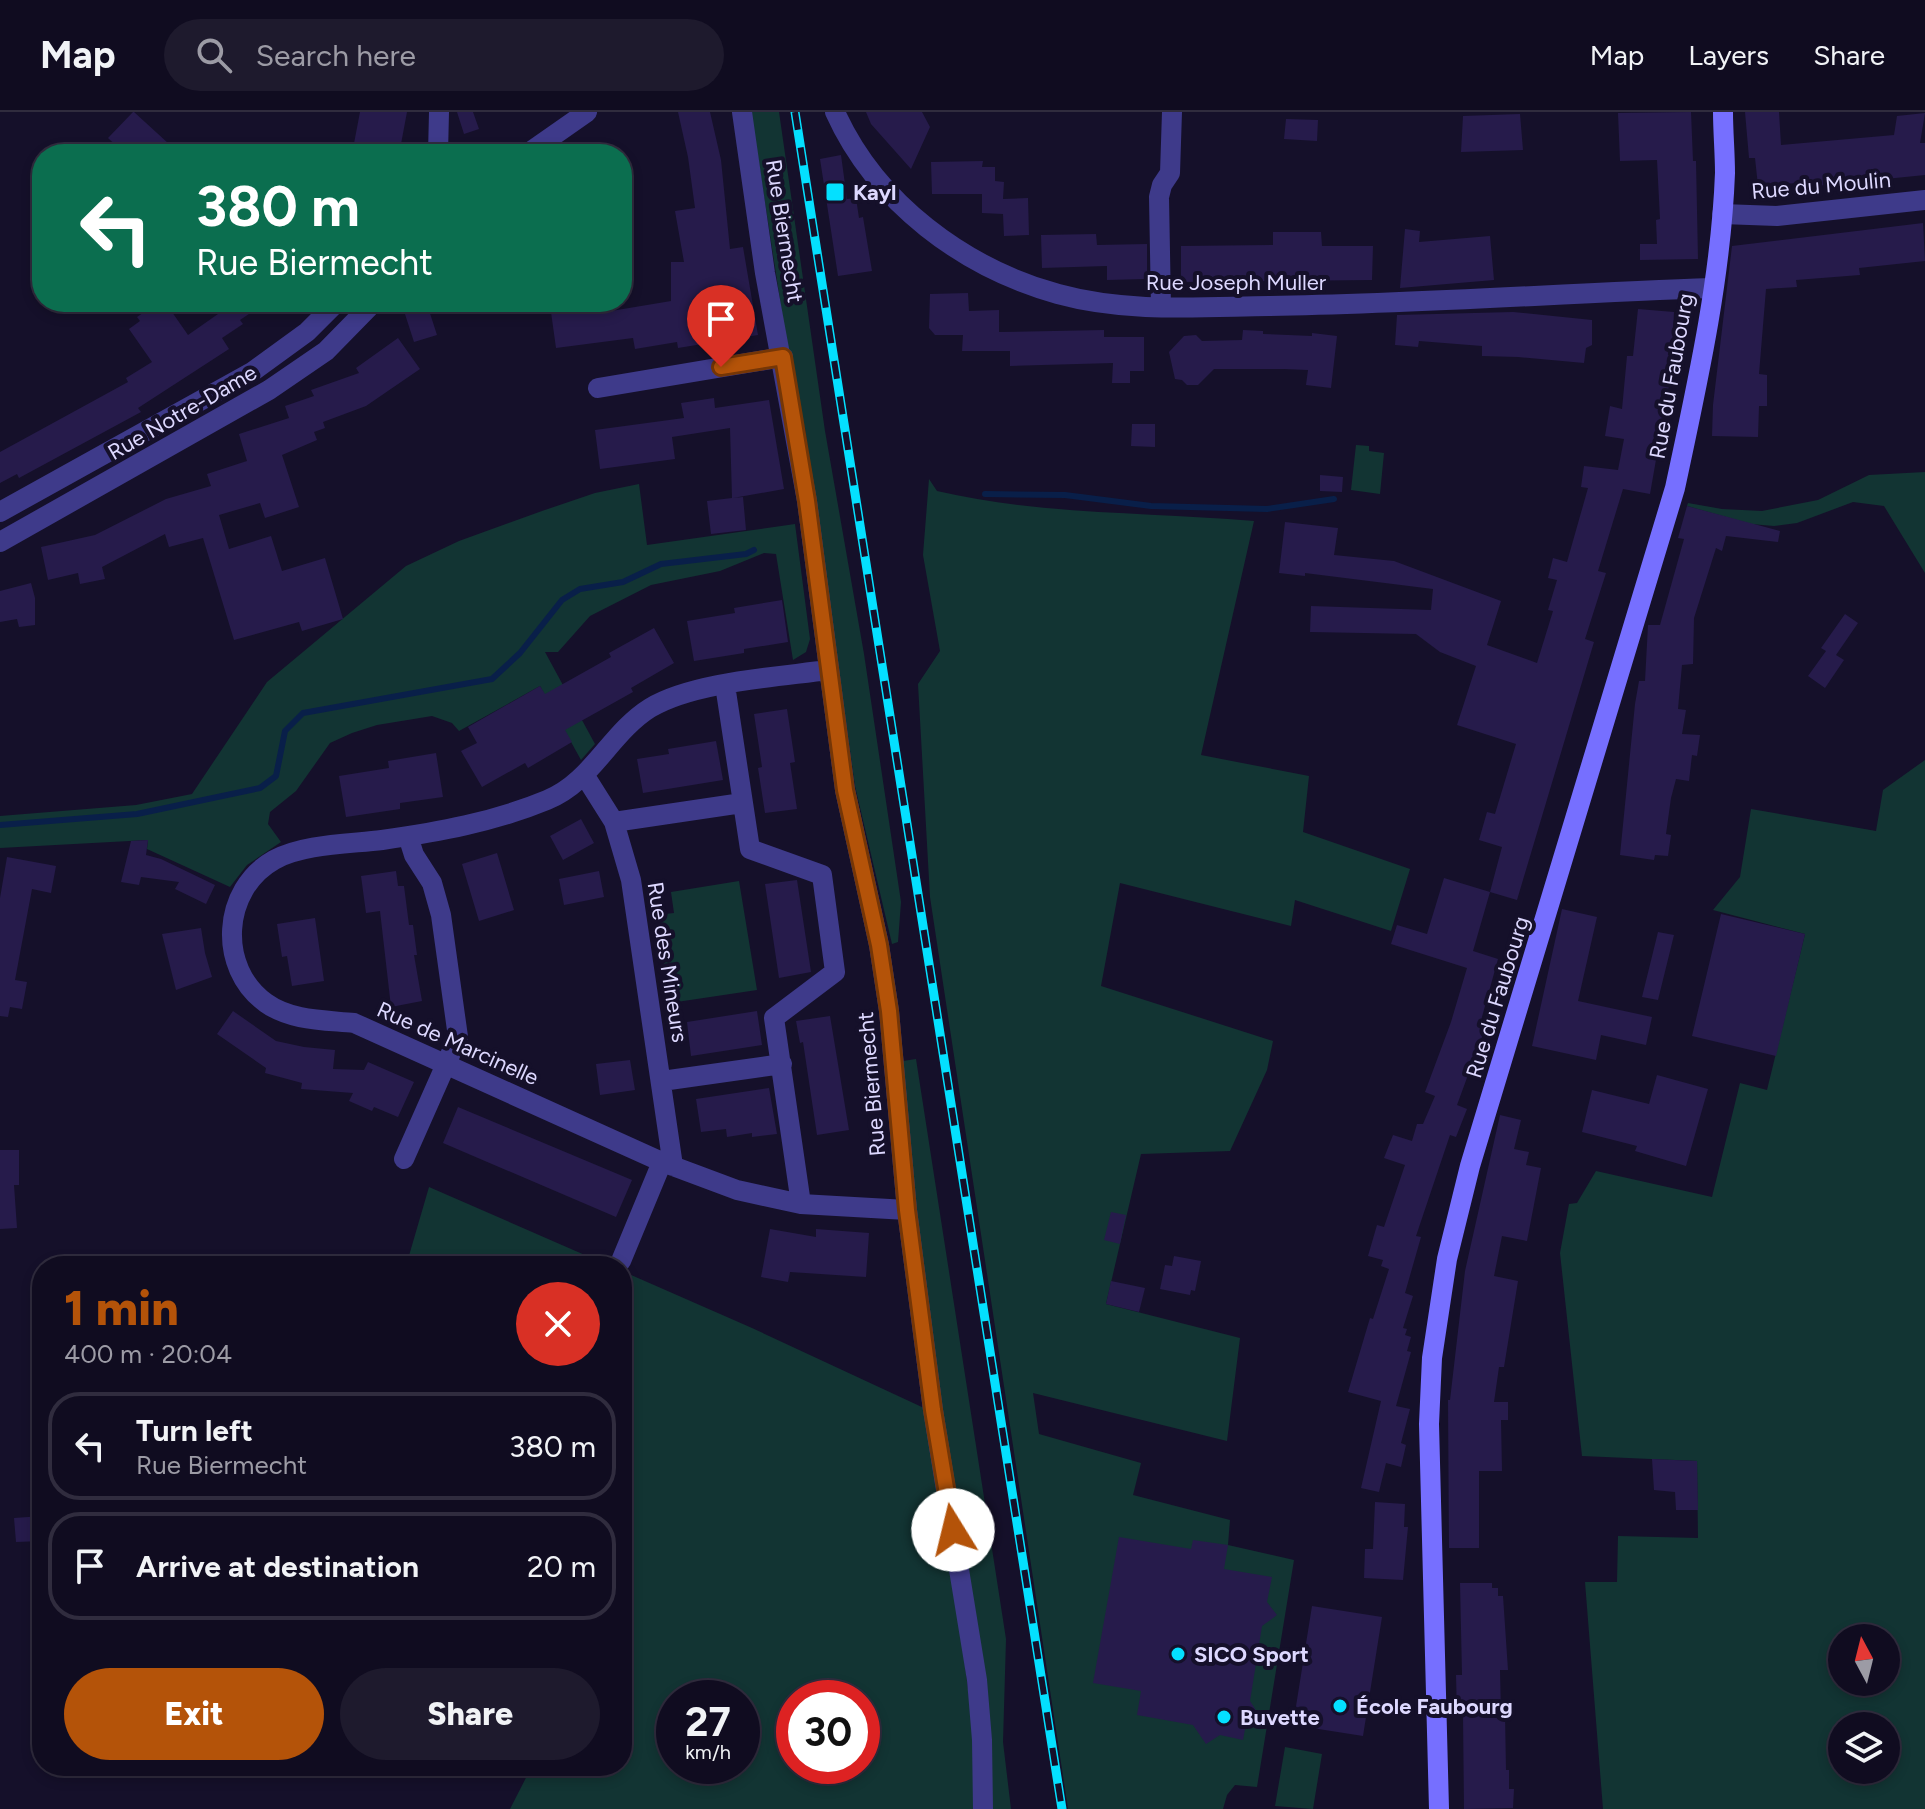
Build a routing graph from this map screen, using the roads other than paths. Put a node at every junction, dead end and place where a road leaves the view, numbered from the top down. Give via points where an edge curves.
1 (439, 112) edge
2 (587, 112) edge
3 (742, 112) edge
4 (835, 112) edge
5 (1172, 112) edge
6 (1723, 112) edge
7 (438, 144) edge
8 (541, 144) edge
9 (1925, 200) edge
10 (1722, 214) junction
11 (1712, 288) junction
12 (1161, 307) junction
13 (327, 312) edge
14 (364, 312) edge
15 (783, 357) junction
16 (598, 388) dead end
17 (0, 512) edge
18 (0, 542) edge
19 (828, 670) junction
20 (725, 685) junction
21 (585, 776) junction
22 (742, 803) junction
23 (614, 822) junction
24 (408, 836) junction
25 (447, 1064) junction
26 (782, 1064) junction
27 (662, 1081) junction
28 (404, 1159) dead end
29 (667, 1164) junction
30 (801, 1204) junction
31 (907, 1210) junction
32 (623, 1256) edge
33 (983, 1809) edge
34 (1439, 1809) edge

1 - 7 street
2 - 8 street
3 - 15 street, Rue Biermecht
4 - 12 street, Rue Joseph Muller via 883,187 955,249 1006,276 1059,294
5 - 12 street via 1170,173 1159,197
6 - 10 main road, Rue du Faubourg
9 - 10 street, Rue du Moulin via 1777,216
10 - 11 main road, Rue du Faubourg
11 - 12 street, Rue Joseph Muller via 1365,305
11 - 34 main road, Rue du Faubourg via 1675,488 1470,1166 1447,1259 1432,1358 1429,1424
13 - 17 street via 252,372
14 - 18 street, Rue Notre-Dame via 326,351 269,390
15 - 16 street
15 - 19 street, Rue Biermecht
19 - 20 street, Rue de Marcinelle
19 - 31 street, Rue Biermecht via 845,790 889,1011
20 - 21 street, Rue de Marcinelle via 691,690 650,708
20 - 22 street
21 - 23 street, Rue des Mineurs
21 - 24 street, Rue de Marcinelle via 552,798 507,816
22 - 23 street
22 - 26 street via 750,849 822,875 835,972 774,1018
23 - 27 street, Rue des Mineurs via 631,880
24 - 25 street via 432,883 441,915 458,1037
24 - 25 street, Rue de Marcinelle via 295,852 274,860 243,890 234,910 232,951 251,988 275,1008 304,1018 354,1023
25 - 28 street
25 - 29 street, Rue de Marcinelle
26 - 27 street
26 - 30 street
27 - 29 street, Rue des Mineurs
29 - 30 street, Rue de Marcinelle via 737,1190
29 - 32 street
30 - 31 street, Rue de Marcinelle
31 - 33 street, Rue Biermecht via 977,1680

